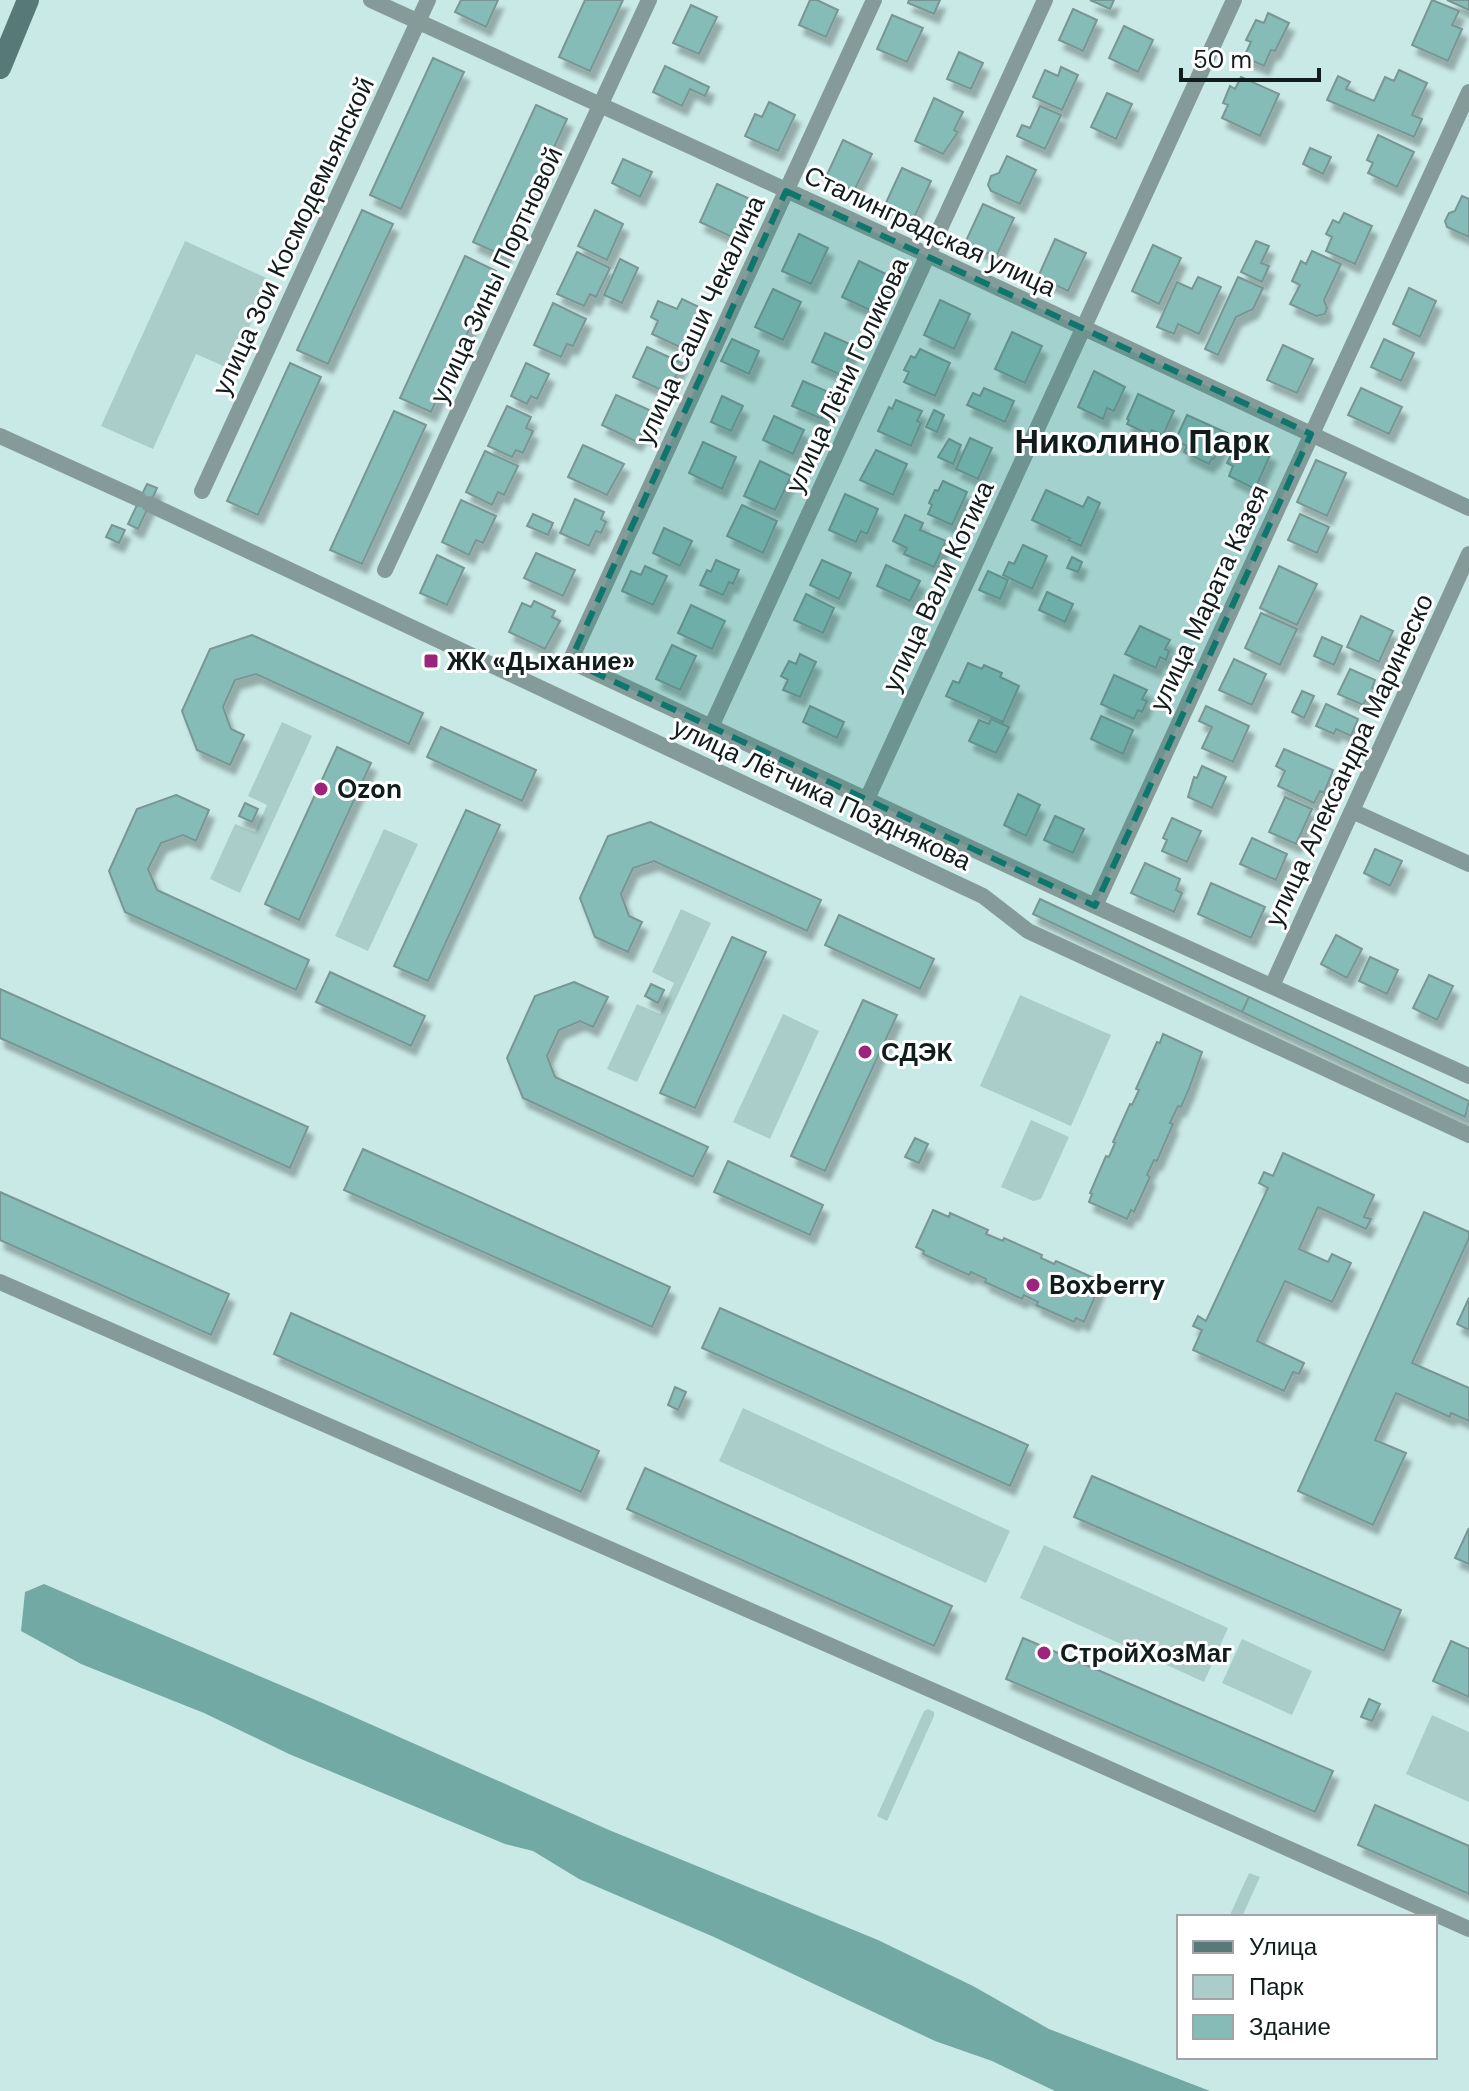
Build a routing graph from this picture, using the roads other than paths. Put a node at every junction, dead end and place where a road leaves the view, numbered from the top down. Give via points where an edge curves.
1 (28, 0) edge
2 (371, 0) edge
3 (428, 0) edge
4 (649, 0) edge
5 (874, 0) edge
6 (1045, 0) edge
7 (1234, 0) edge
8 (419, 21) junction
9 (0, 68) edge
10 (1469, 92) edge
11 (602, 104) junction
12 (786, 191) junction
13 (928, 255) junction
14 (1082, 328) junction
15 (1311, 434) junction
16 (0, 436) edge
17 (202, 491) dead end
18 (1469, 508) edge
19 (1469, 554) edge
20 (385, 570) dead end
21 (570, 661) joint
22 (711, 727) junction
23 (867, 799) junction
24 (1352, 811) junction
25 (1469, 864) edge
26 (1095, 906) junction
27 (1272, 986) junction
28 (1469, 1076) edge
29 (1469, 1135) edge
30 (0, 1282) edge
31 (1469, 1929) edge

1 - 9 main road
2 - 8 street, Сталинградская улица
3 - 8 street, улица Зои Космодемьянской
4 - 11 street, улица Зины Портновой
5 - 12 street, улица Саши Чекалина
6 - 13 street, улица Лёни Голикова
7 - 14 street, улица Вали Котика
8 - 11 street, Сталинградская улица
8 - 17 street, улица Зои Космодемьянской
10 - 15 street, улица Марата Казея
11 - 12 street, Сталинградская улица
11 - 20 street, улица Зины Портновой
12 - 13 street, Сталинградская улица
12 - 21 street, улица Саши Чекалина
13 - 14 street, Сталинградская улица
13 - 22 street, улица Лёни Голикова
14 - 15 street, Сталинградская улица
14 - 23 street, улица Вали Котика
15 - 18 street, Сталинградская улица
15 - 26 street, улица Марата Казея
16 - 29 street, улица Лётчика Позднякова via 983,896 1028,931
19 - 24 street, улица Александра Маринеско
21 - 22 street, улица Лётчика Позднякова
22 - 23 street, улица Лётчика Позднякова
23 - 26 street, улица Лётчика Позднякова
24 - 25 street
24 - 27 street, улица Александра Маринеско
26 - 27 street, улица Лётчика Позднякова
27 - 28 street, улица Лётчика Позднякова
30 - 31 street

